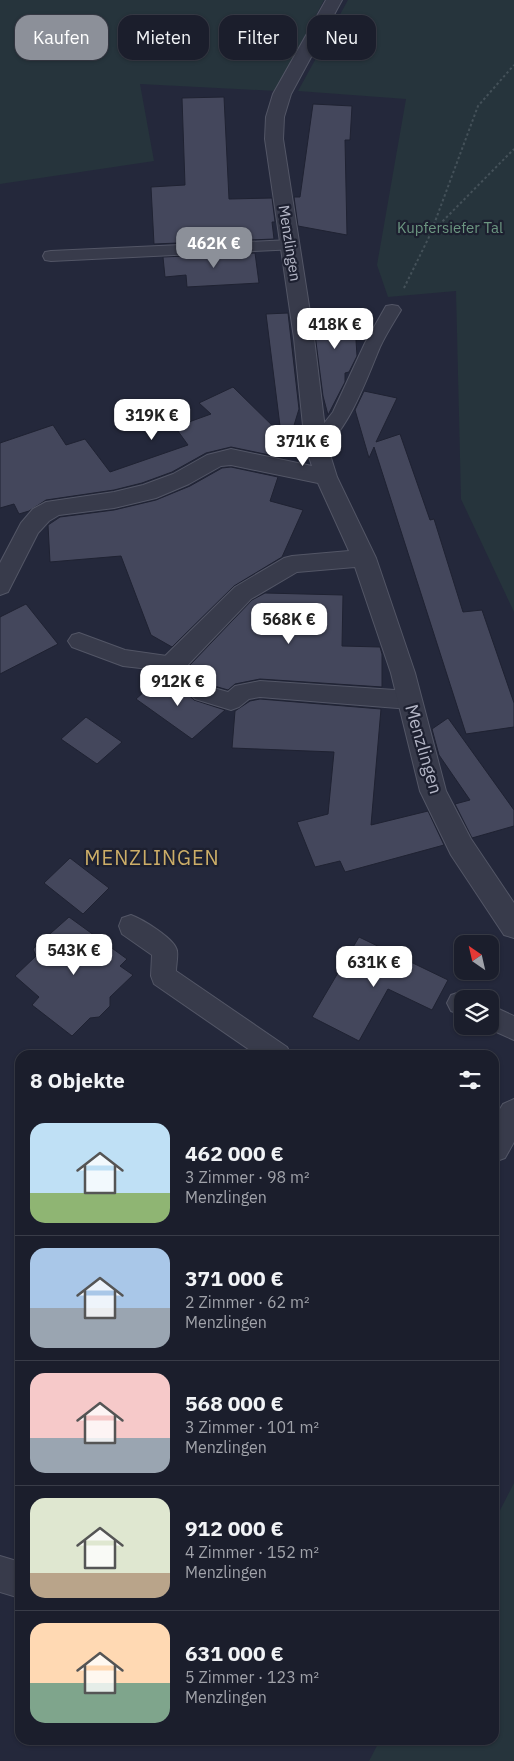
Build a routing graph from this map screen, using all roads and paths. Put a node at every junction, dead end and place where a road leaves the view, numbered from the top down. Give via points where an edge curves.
1 (334, 0) edge
2 (514, 65) edge
3 (514, 149) edge
4 (430, 234) junction
5 (291, 245) junction
6 (51, 256) dead end
7 (392, 310) joint
8 (316, 445) junction
9 (326, 477) junction
10 (364, 558) junction
11 (0, 586) edge
12 (79, 641) dead end
13 (173, 664) junction
14 (410, 700) junction
15 (131, 926) dead end
16 (514, 926) edge
17 (499, 1021) edge
18 (514, 1028) edge
19 (271, 1050) edge
20 (514, 1114) edge
21 (499, 1139) edge
22 (0, 1574) edge
23 (15, 1578) edge

1 - 5 street, Menzlingen via 282,94 275,117 274,140
2 - 4 path via 478,106
3 - 4 path
4 - 7 path
5 - 6 lane
5 - 8 street, Menzlingen
7 - 8 lane via 329,434
8 - 9 street, Menzlingen
9 - 10 street, Menzlingen
9 - 11 street via 231,457 215,460 148,492 54,508 41,515 29,529
10 - 13 street via 292,564 243,593
10 - 14 street, Menzlingen
12 - 13 lane via 122,658
13 - 14 lane via 203,693 231,701 243,692 260,689
14 - 16 street, Menzlingen via 433,791 461,847
15 - 19 lane via 165,950 162,976
17 - 18 lane
20 - 21 street
22 - 23 street

